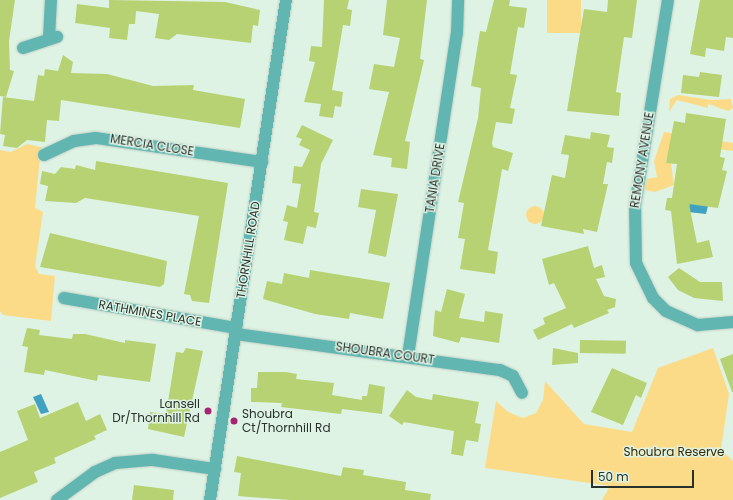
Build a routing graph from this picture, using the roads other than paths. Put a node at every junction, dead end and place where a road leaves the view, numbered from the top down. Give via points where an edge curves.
1 (51, 0) edge
2 (286, 0) edge
3 (458, 0) edge
4 (668, 0) edge
5 (23, 48) dead end
6 (44, 155) dead end
7 (262, 162) junction
8 (64, 298) dead end
9 (733, 322) edge
10 (236, 331) junction
11 (408, 356) junction
12 (522, 393) dead end
13 (215, 469) junction
14 (57, 500) edge
15 (210, 500) edge

1 - 5 street via 53,37
2 - 7 street, THORNHILL ROAD
3 - 11 street, TANIA DRIVE via 461,10
4 - 9 street, REMONY AVENUE via 635,205 633,246 642,280 666,311 698,325
6 - 7 street, MERCIA CLOSE via 74,141 96,138
7 - 10 street, THORNHILL ROAD
8 - 10 street, RATHMINES PLACE
10 - 11 street, SHOUBRA COURT
10 - 13 street, THORNHILL ROAD
11 - 12 street, SHOUBRA COURT via 500,370 513,376
13 - 14 street via 153,460 114,462 95,472
13 - 15 street, THORNHILL ROAD

